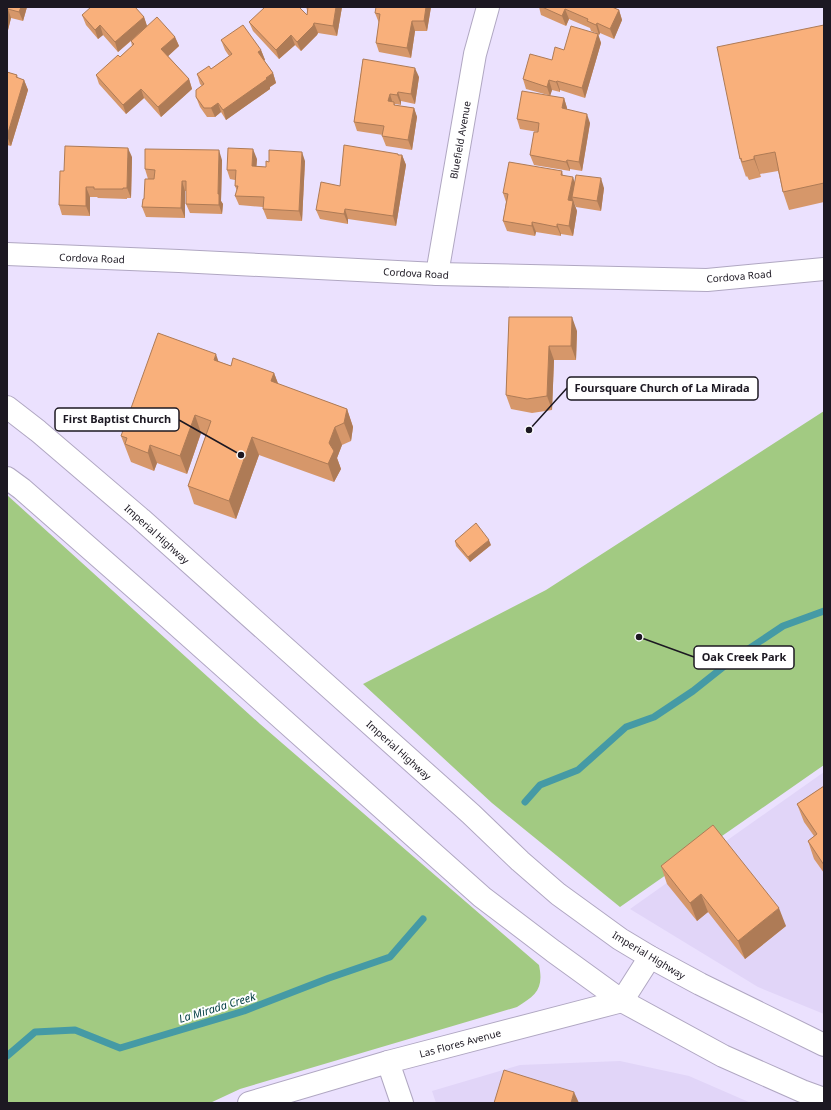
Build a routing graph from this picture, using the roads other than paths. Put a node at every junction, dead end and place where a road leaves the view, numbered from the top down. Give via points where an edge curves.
1 (488, 7) edge
2 (7, 254) edge
3 (824, 268) edge
4 (437, 274) junction
5 (7, 407) edge
6 (7, 478) edge
7 (650, 957) junction
8 (622, 1001) junction
9 (824, 1045) edge
10 (388, 1062) junction
11 (800, 1097) edge
12 (824, 1099) edge
13 (249, 1103) edge
14 (402, 1103) edge

1 - 4 main road, Bluefield Avenue via 475,54
2 - 4 main road, Cordova Road
3 - 4 main road, Cordova Road via 707,280
5 - 7 main road, Imperial Highway via 140,519 471,814 530,870 563,898
6 - 8 main road via 169,618 482,898
7 - 8 main road
7 - 9 main road, Imperial Highway
8 - 10 main road, Las Flores Avenue
8 - 11 main road
10 - 13 main road, Las Flores Avenue
10 - 14 main road
11 - 12 main road

